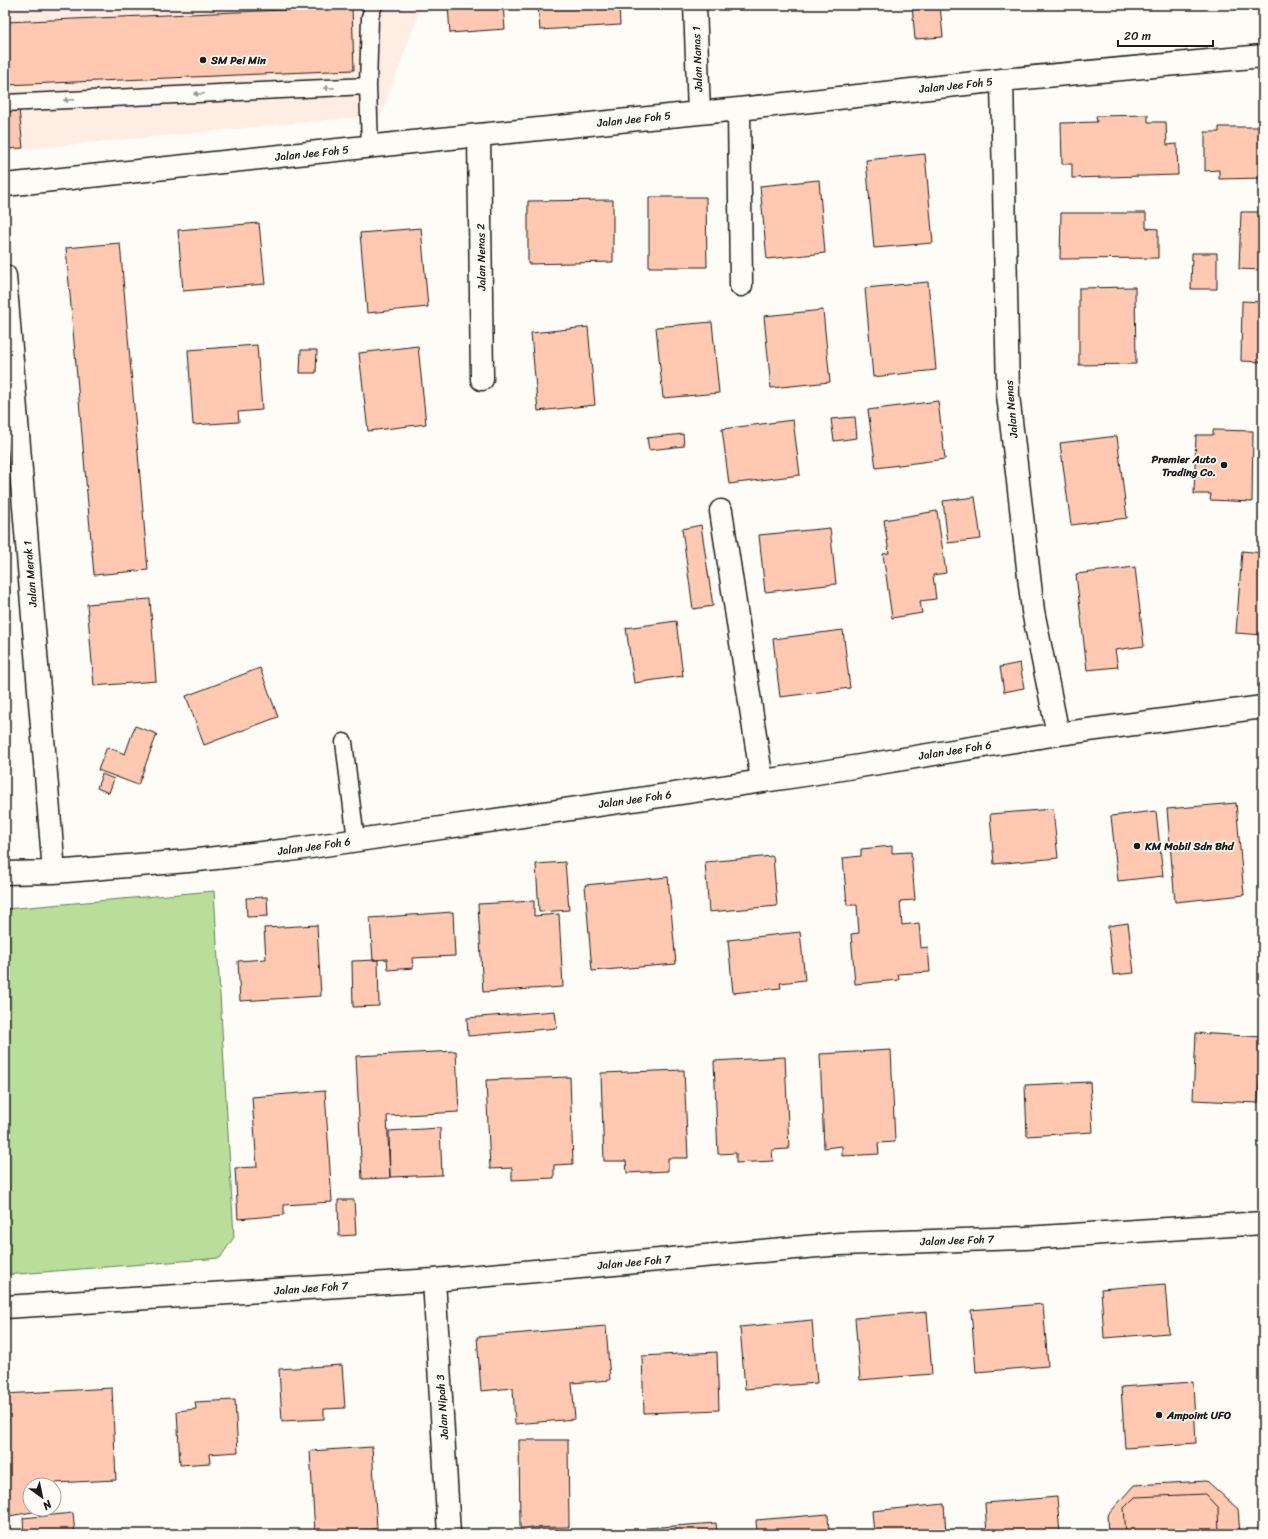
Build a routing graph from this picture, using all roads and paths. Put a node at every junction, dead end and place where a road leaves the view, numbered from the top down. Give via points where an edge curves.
1 (374, 5) edge
2 (695, 5) edge
3 (1263, 56) edge
4 (1002, 80) junction
5 (368, 86) junction
6 (5, 103) edge
7 (739, 109) junction
8 (699, 112) junction
9 (479, 135) junction
10 (370, 147) junction
11 (5, 185) edge
12 (5, 276) edge
13 (741, 285) dead end
14 (482, 379) dead end
15 (721, 511) dead end
16 (1263, 707) edge
17 (1058, 734) junction
18 (344, 742) dead end
19 (762, 780) junction
20 (356, 840) junction
21 (54, 872) junction
22 (5, 873) edge
23 (1263, 1223) edge
24 (434, 1280) junction
25 (5, 1307) edge
26 (449, 1534) edge

1 - 5 lane via 370,17
2 - 8 street, Jalan Nanas 1
3 - 4 street, Jalan Jee Foh 5
4 - 7 street, Jalan Jee Foh 5
4 - 17 street, Jalan Nenas via 1008,395 1033,611
5 -> 6 lane
5 - 10 lane
7 - 8 street, Jalan Jee Foh 5
7 - 13 street
8 - 9 street, Jalan Jee Foh 5
9 - 10 street, Jalan Jee Foh 5
9 - 14 street, Jalan Nenas 2
10 - 11 street, Jalan Jee Foh 5
12 - 21 street, Jalan Merak 1
15 - 19 street
16 - 17 street, Jalan Jee Foh 6
17 - 19 street, Jalan Jee Foh 6
18 - 20 lane
19 - 20 street, Jalan Jee Foh 6
20 - 21 street, Jalan Jee Foh 6 via 188,861
21 - 22 street, Jalan Jee Foh 6
23 - 24 street, Jalan Jee Foh 7 via 1025,1238 840,1244
24 - 25 street, Jalan Jee Foh 7
24 - 26 street, Jalan Nipah 3

